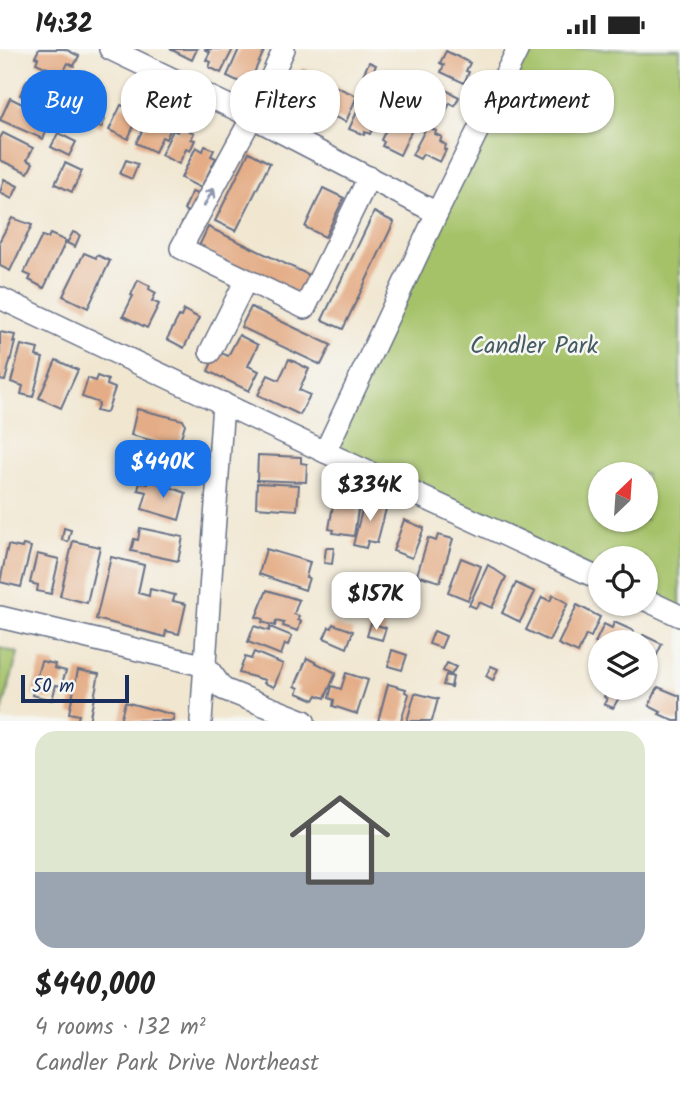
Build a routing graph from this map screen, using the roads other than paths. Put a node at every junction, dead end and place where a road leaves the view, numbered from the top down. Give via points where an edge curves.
1 (284, 49) edge
2 (518, 49) edge
3 (119, 51) edge
4 (274, 70) edge
5 (230, 106) edge
6 (244, 133) edge
7 (284, 133) edge
8 (369, 177) junction
9 (438, 213) junction
10 (246, 280) junction
11 (0, 298) edge
12 (210, 352) dead end
13 (223, 403) junction
14 (325, 452) junction
15 (588, 573) edge
16 (658, 606) edge
17 (680, 616) edge
18 (0, 617) edge
19 (206, 666) junction
20 (201, 721) edge
21 (304, 721) edge

1 - 4 street
2 - 9 street
3 - 5 street
10 -> 6 street via 181,248
7 - 8 street
8 - 9 street
8 - 10 street via 305,308
9 - 14 street
10 - 12 street
11 - 13 street
13 - 14 street
13 - 19 street
14 - 15 street
16 - 17 street
18 - 19 street
19 - 20 street
19 - 21 street via 223,689

